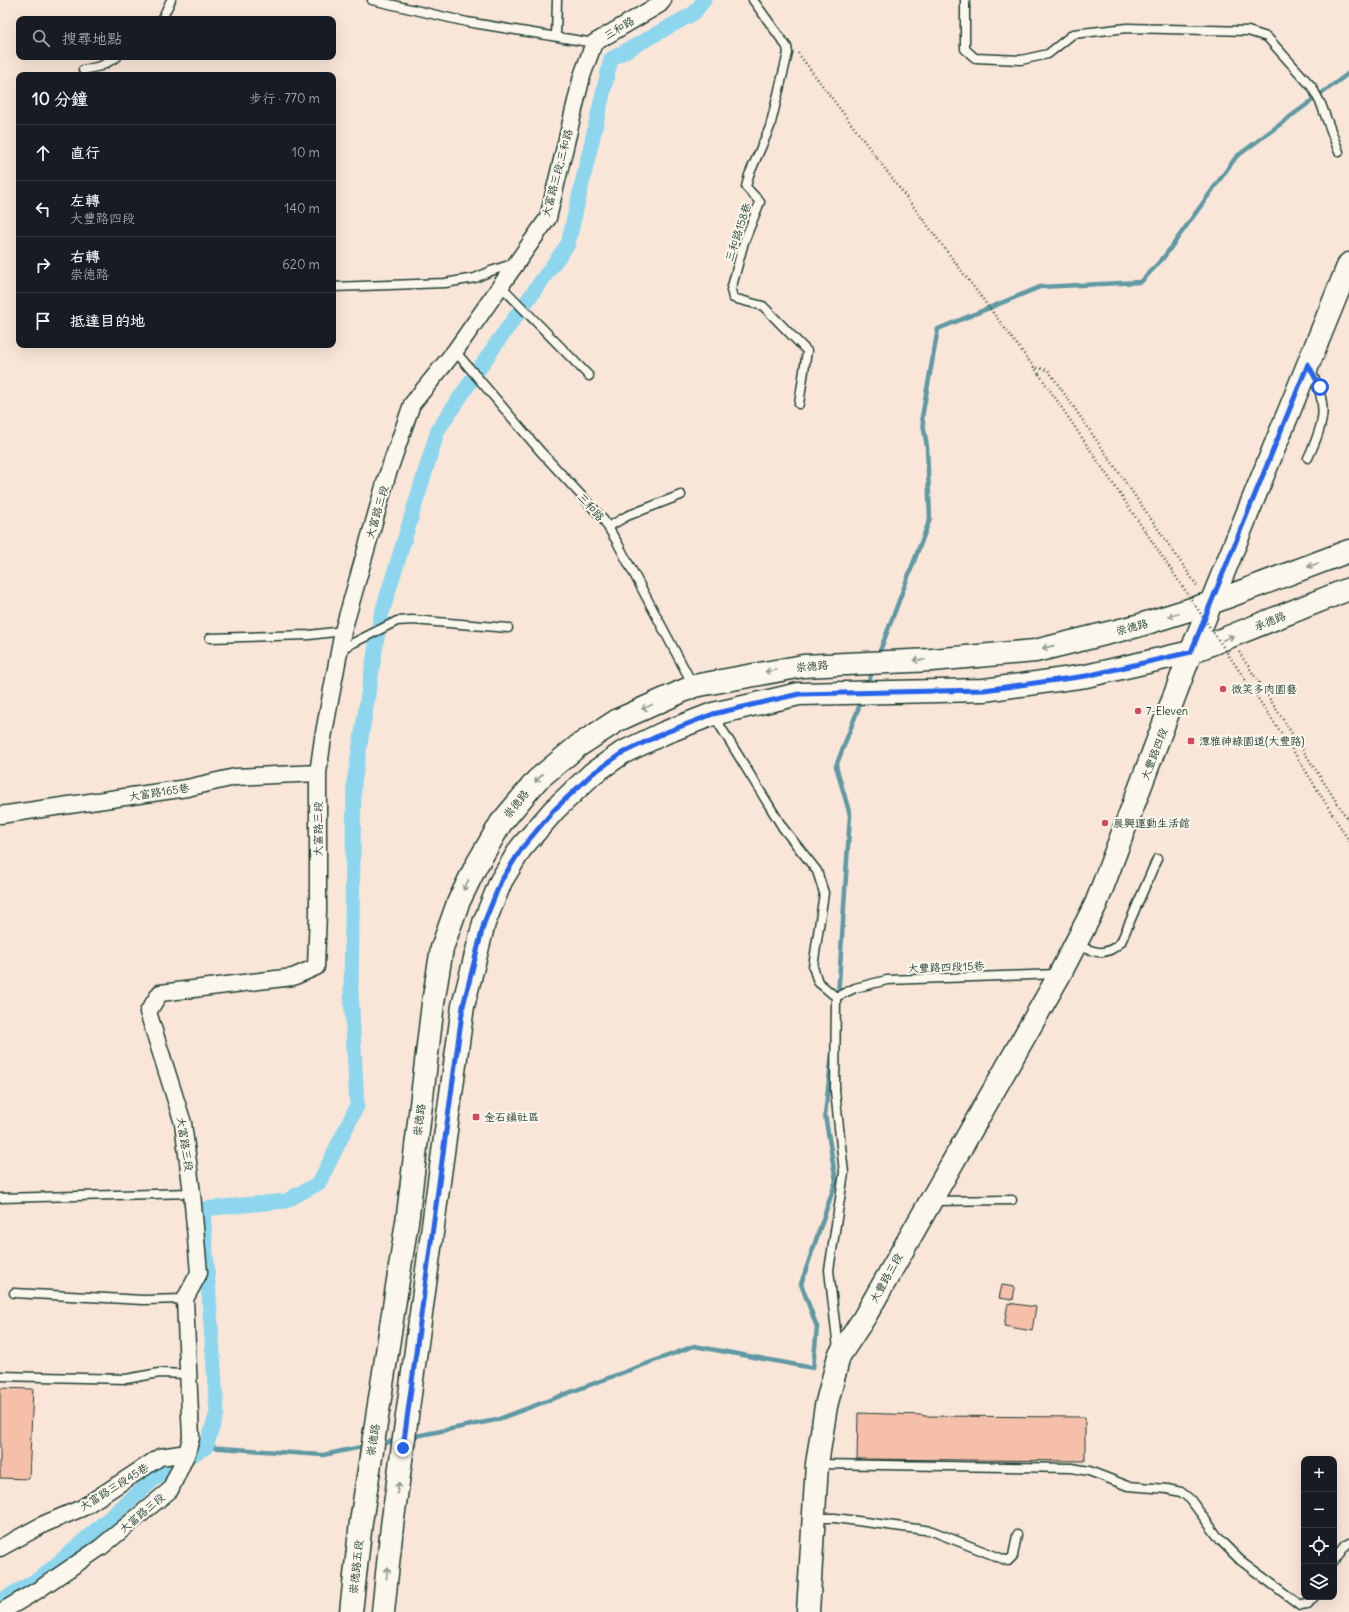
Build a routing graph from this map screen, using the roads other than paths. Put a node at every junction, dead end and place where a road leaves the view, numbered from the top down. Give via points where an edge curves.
1 (171, 0) edge
2 (372, 0) edge
3 (557, 0) edge
4 (663, 0) edge
5 (753, 0) edge
6 (965, 0) edge
7 (163, 16) edge
8 (556, 36) junction
9 (594, 43) junction
10 (112, 60) edge
11 (83, 70) dead end
12 (1339, 152) dead end
13 (516, 263) junction
14 (1349, 264) edge
15 (500, 286) junction
16 (336, 287) edge
17 (455, 351) junction
18 (1308, 364) junction
19 (589, 376) dead end
20 (799, 404) dead end
21 (1308, 458) dead end
22 (681, 495) dead end
23 (608, 527) junction
24 (1349, 551) edge
25 (1349, 589) edge
26 (1211, 603) junction
27 (508, 628) dead end
28 (210, 638) dead end
29 (344, 641) junction
30 (1191, 652) junction
31 (694, 686) junction
32 (713, 714) junction
33 (318, 773) junction
34 (0, 815) edge
35 (1157, 859) dead end
36 (1075, 945) junction
37 (1060, 974) junction
38 (836, 996) junction
39 (192, 1193) junction
40 (0, 1198) edge
41 (1012, 1200) dead end
42 (930, 1201) junction
43 (14, 1293) dead end
44 (185, 1299) junction
45 (839, 1356) junction
46 (188, 1374) junction
47 (0, 1376) edge
48 (187, 1453) junction
49 (817, 1464) junction
50 (814, 1518) junction
51 (361, 1522) joint
52 (1017, 1535) dead end
53 (1349, 1543) edge
54 (0, 1548) edge
55 (1337, 1557) edge
56 (1311, 1600) edge
57 (1, 1612) edge
58 (350, 1612) edge
59 (383, 1612) edge
60 (808, 1612) edge

1 - 7 lane
2 - 8 lane via 467,22
3 - 8 lane
4 - 9 street, 三和路
5 - 20 lane, 三和路158巷 via 787,47 788,53 770,127 746,187 760,202 744,242 731,290 734,298 763,306 807,351
6 - 12 lane via 966,49 975,58 1021,60 1048,54 1073,34 1127,28 1248,31 1267,37 1312,87
8 - 9 lane
9 - 13 street, 大富路三段;三和路 via 582,76 548,218
10 - 11 lane via 101,66
13 - 15 street, 大富路三段;三和路
13 - 16 lane via 491,270 475,278 445,283
14 - 18 street, 大豐路四段
15 - 17 street, 大富路三段;三和路
15 - 19 lane
17 - 23 lane, 三和路
17 - 29 street, 大富路三段 via 412,404 387,476
18 - 21 lane via 1320,387 1323,410 1320,434
18 - 26 street, 大豐路四段
22 - 23 lane via 627,516
23 - 31 lane, 三和路
24 -> 26 street
30 -> 25 street, 承德路
26 - 30 street, 大豐路四段
26 -> 31 street, 崇德路 via 1137,626 1035,651 932,660 803,666
27 - 29 lane via 413,620 397,621 365,636
28 - 29 lane via 309,635
29 - 33 street, 大富路三段
30 - 32 street via 1086,676 984,690 799,694
30 - 36 street, 大豐路四段 via 1096,904
31 -> 51 street, 崇德路 via 618,720 578,746 537,780 501,823 458,903 442,948 433,1003 408,1215
32 - 38 lane via 783,828 817,871 824,893 812,967 818,982
59 -> 32 street via 392,1526 463,1006 484,923 501,881 522,848 554,810 592,774 622,753
33 - 34 street, 大富路165巷 via 236,777 187,788
33 - 39 street, 大富路三段 via 316,967 293,977 160,993 148,1012 183,1123
35 - 36 lane via 1121,942 1113,950 1096,953
36 - 37 street, 大豐路四段
37 - 38 lane, 大豐路四段15巷 via 888,980 855,988
37 - 42 street, 大豐路三段
38 - 45 lane via 835,1091 844,1173 829,1270
39 - 40 lane
39 - 44 street, 大富路三段 via 199,1273
41 - 42 lane
42 - 45 street, 大豐路三段 via 864,1318
43 - 44 lane via 143,1300
44 - 46 street, 大富路三段
45 - 49 street, 大豐路三段 via 826,1406
46 - 47 lane via 159,1373 126,1379
46 - 48 street, 大富路三段 via 191,1438
48 - 54 street, 大富路三段45巷 via 160,1457 82,1508 44,1524
48 - 57 street, 大富路三段 via 170,1490 101,1547
49 - 50 street, 大豐路三段
49 - 56 lane via 1072,1468 1089,1471 1128,1486 1181,1492 1190,1499 1222,1541 1252,1570 1300,1605 1308,1604
50 - 52 lane via 834,1518 932,1531 1008,1560 1013,1556
50 - 60 street, 大豐路三段
51 - 58 street, 崇德路五段
53 - 55 lane

